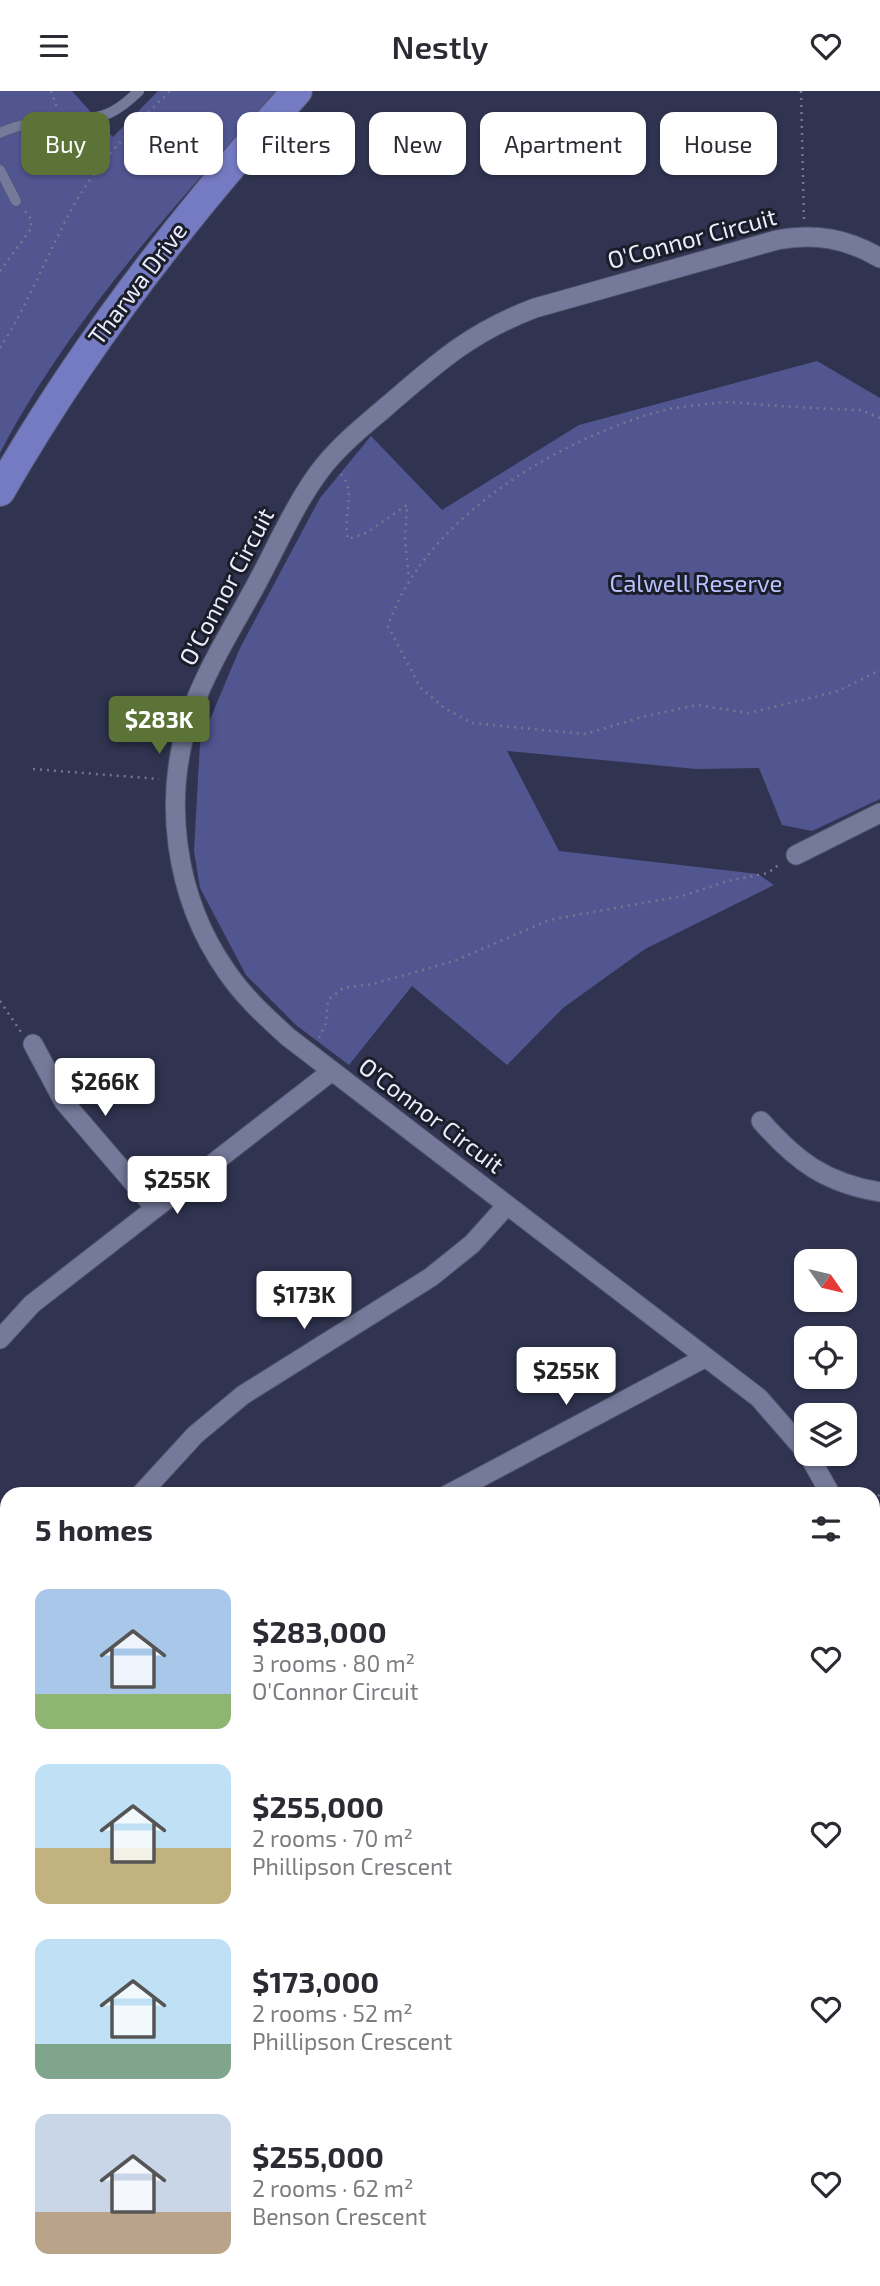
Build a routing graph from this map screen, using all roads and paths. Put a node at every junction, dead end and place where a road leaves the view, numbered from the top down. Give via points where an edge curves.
1 (51, 91) edge
2 (139, 91) edge
3 (170, 91) edge
4 (297, 91) edge
5 (801, 91) edge
6 (59, 112) edge
7 (110, 112) edge
8 (21, 124) edge
9 (0, 133) edge
10 (0, 170) edge
11 (16, 201) joint
12 (803, 209) dead end
13 (880, 258) edge
14 (0, 271) edge
15 (0, 348) edge
16 (880, 418) edge
17 (344, 476) dead end
18 (0, 491) edge
19 (409, 579) junction
20 (880, 670) edge
21 (33, 769) dead end
22 (151, 778) dead end
23 (880, 813) edge
24 (796, 855) joint
25 (0, 1001) edge
26 (320, 1036) dead end
27 (33, 1044) joint
28 (332, 1071) junction
29 (761, 1121) dead end
30 (880, 1192) edge
31 (507, 1205) junction
32 (155, 1208) junction
33 (0, 1339) edge
34 (706, 1357) junction
35 (794, 1438) edge
36 (814, 1466) edge
37 (147, 1487) edge
38 (462, 1487) edge
39 (826, 1487) edge

1 - 6 path
2 - 7 lane
3 - 15 path via 99,167
4 - 18 main road, Tharwa Drive via 235,159 116,311
5 - 12 path
8 - 9 lane
10 - 11 lane
11 - 14 path via 31,219 31,229
13 - 28 street, O'Connor Circuit via 845,241 795,237 549,304 496,323 453,350 354,434 310,485 200,691 180,756 175,801 177,846 187,890 226,972 255,1007
16 - 19 path via 861,411 720,402 654,413 568,448 515,479 460,521
17 - 19 path via 349,486 348,539 366,533 407,505
19 - 20 path via 388,626 420,687 444,708 472,723 586,734 697,705 750,713 838,691
21 - 22 path
23 - 24 street
24 - 26 path via 768,873 682,896 549,920 454,961 343,988 328,1000
25 - 27 path
27 - 32 street via 64,1102
28 - 31 street, O'Connor Circuit
28 - 32 street
29 - 30 street via 787,1150 818,1173
31 - 34 street, O'Connor Circuit
31 - 37 street via 472,1244 431,1277 243,1395 195,1435
32 - 33 street via 32,1304
34 - 35 street, O'Connor Circuit via 767,1406
34 - 38 street
36 - 39 street, O'Connor Circuit

